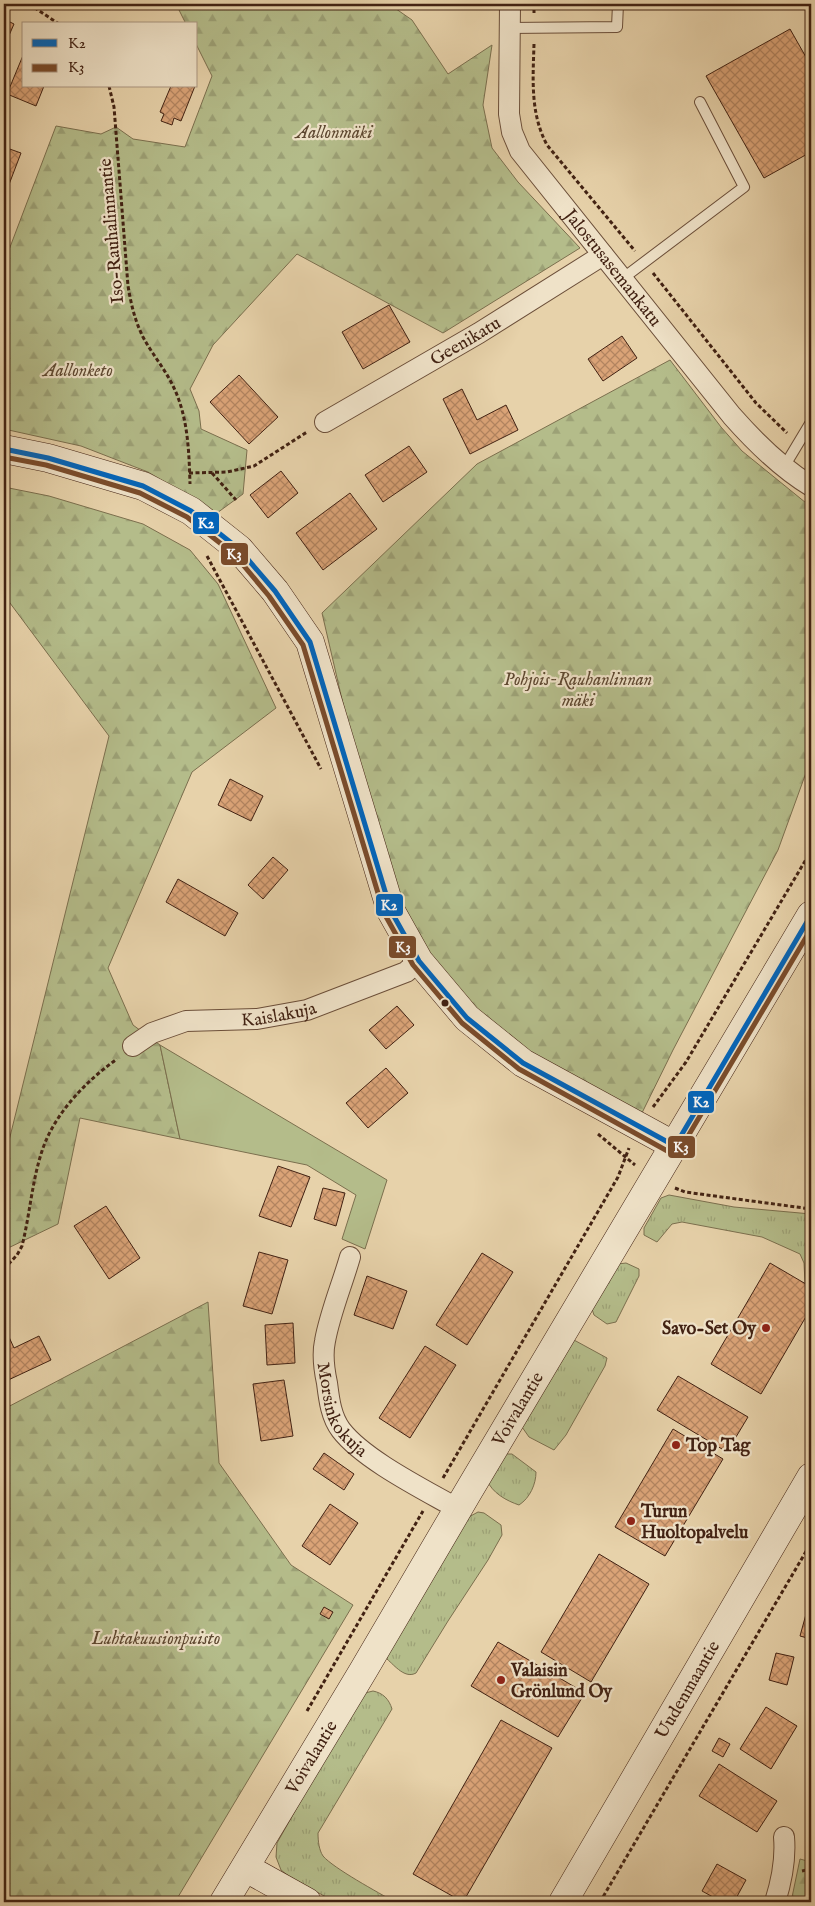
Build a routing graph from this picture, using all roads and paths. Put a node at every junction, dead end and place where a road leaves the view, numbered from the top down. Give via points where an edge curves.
1 (29, 4) edge
2 (510, 4) edge
3 (534, 4) edge
4 (618, 4) edge
5 (56, 22) edge
6 (509, 28) junction
7 (534, 28) junction
8 (109, 88) edge
9 (700, 102) dead end
10 (603, 255) junction
11 (644, 262) junction
12 (622, 279) junction
13 (325, 422) joint
14 (811, 422) edge
15 (798, 443) junction
16 (4, 449) edge
17 (784, 467) junction
18 (211, 472) junction
19 (189, 473) junction
20 (811, 486) edge
21 (236, 500) dead end
22 (190, 511) junction
23 (204, 551) dead end
24 (322, 772) dead end
25 (811, 851) edge
26 (811, 915) edge
27 (419, 961) junction
28 (133, 1046) joint
29 (638, 1127) junction
30 (596, 1132) dead end
31 (674, 1146) junction
32 (625, 1157) junction
33 (655, 1179) junction
34 (811, 1209) edge
35 (350, 1257) dead end
36 (4, 1269) edge
37 (811, 1477) edge
38 (433, 1495) junction
39 (458, 1509) junction
40 (811, 1543) edge
41 (303, 1718) dead end
42 (784, 1836) dead end
43 (246, 1868) junction
44 (224, 1902) edge
45 (307, 1902) edge
46 (563, 1902) edge
47 (600, 1902) edge
48 (775, 1902) edge

1 - 5 path
2 - 6 street, Jalostusasemankatu
3 - 7 path
4 - 7 lane via 617,27
6 - 7 lane
6 - 10 street, Jalostusasemankatu via 512,132 533,169
7 - 11 path via 533,95 539,130 547,145
8 - 19 path, Iso-Rauhalinnantie via 114,107 133,314 143,337 174,387 183,415
9 - 11 lane via 744,187
10 - 12 street, Jalostusasemankatu
10 - 13 street, Geenikatu via 479,333
11 - 12 lane
11 - 15 path via 756,403
12 - 17 street, Jalostusasemankatu via 732,416
13 - 18 path via 296,437 254,466
14 - 15 lane
15 - 17 lane
16 - 22 street via 48,458 143,486
17 - 20 street, Jalostusasemankatu
18 - 19 path
18 - 21 path
19 - 22 path, Iso-Rauhalinnantie
22 - 27 street via 239,548 275,591 310,642 391,911
23 - 24 path
25 - 29 path via 686,1062
26 - 31 street, Voivalantie
27 - 28 street, Kaislakuja via 406,972 307,1010 257,1019 186,1021 152,1033
27 - 29 street via 467,1018 523,1063
28 - 36 path via 92,1079 58,1119 42,1151 22,1246
29 - 31 street
29 - 32 path
30 - 32 path
31 - 33 street, Voivalantie
32 - 33 path
32 - 38 path via 618,1177
33 - 34 path via 685,1192
33 - 39 street, Voivalantie
35 - 38 street, Morsinkokuja via 323,1354 334,1418 341,1430 374,1459
37 - 46 street, Uudenmaantie
38 - 39 street, Morsinkokuja
38 - 41 path
39 - 43 street, Voivalantie
40 - 47 path
42 - 48 street via 786,1856
43 - 44 street, Voivalantie
43 - 45 street

